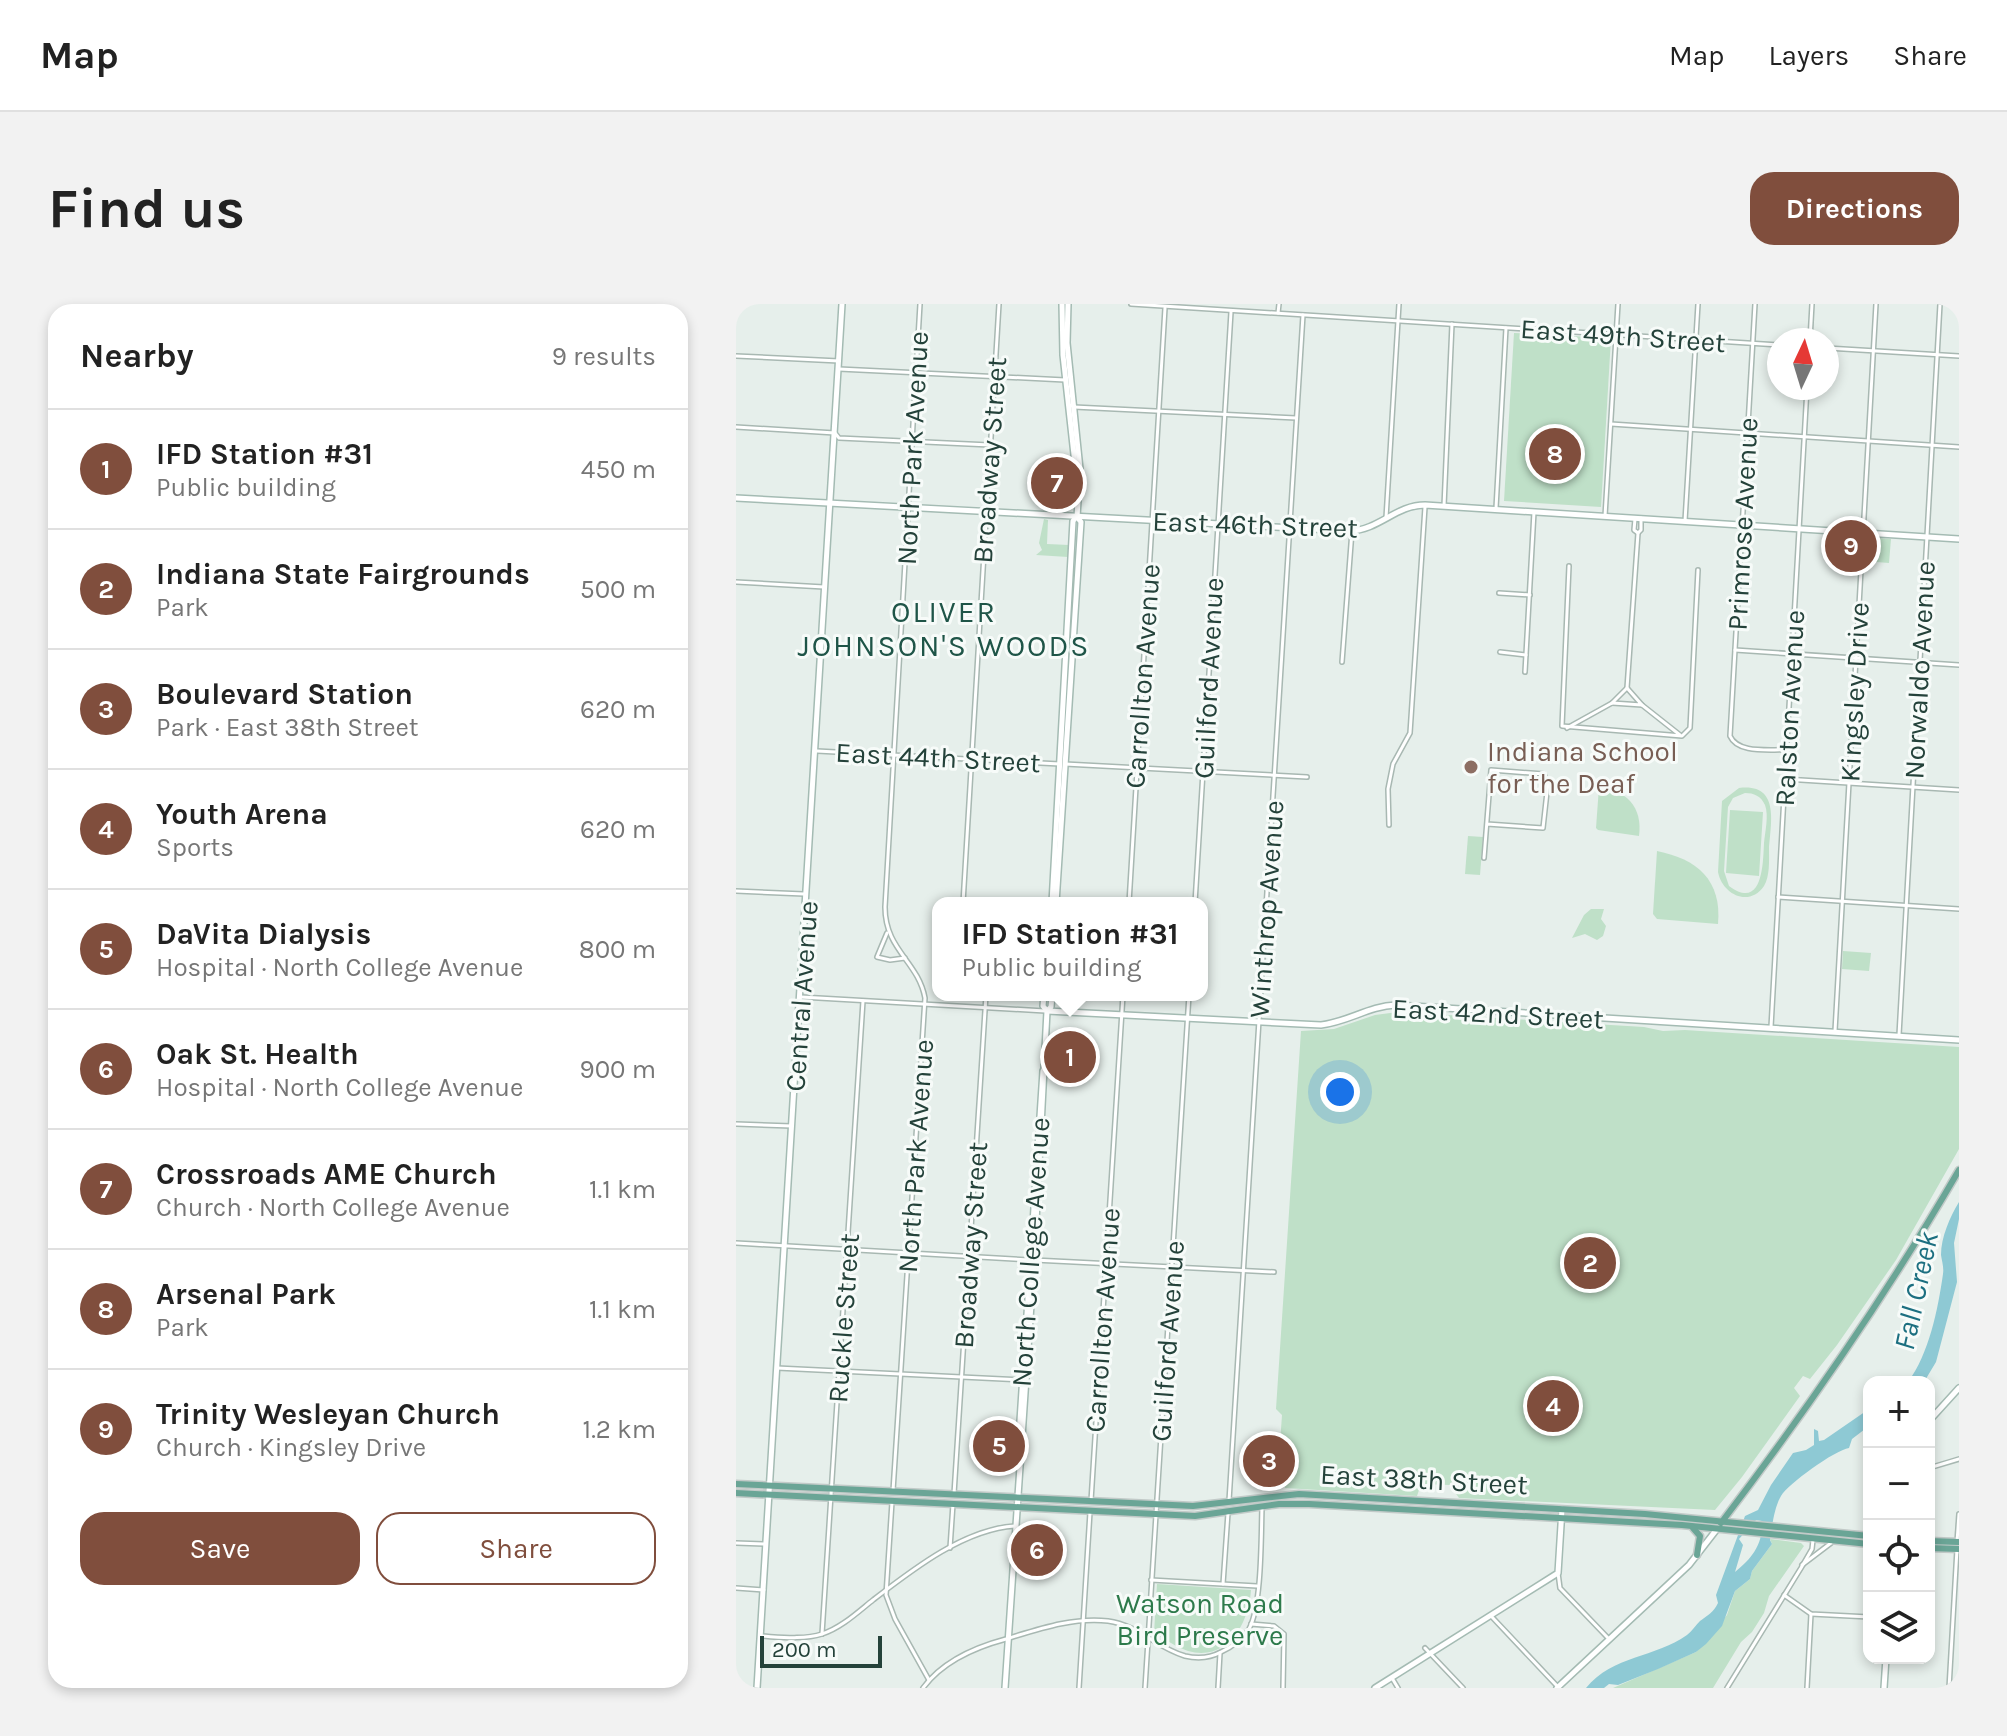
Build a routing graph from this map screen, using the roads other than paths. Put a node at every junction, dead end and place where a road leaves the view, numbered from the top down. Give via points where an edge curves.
1 (842, 304) edge
2 (920, 304) edge
3 (999, 304) edge
4 (1065, 304) edge
5 (1131, 304) edge
6 (1140, 304) edge
7 (1279, 304) edge
8 (1399, 304) edge
9 (1618, 304) edge
10 (1698, 304) edge
11 (1755, 304) edge
12 (1812, 304) edge
13 (1876, 304) edge
14 (1940, 304) edge
15 (1165, 306) junction
16 (1206, 306) edge
17 (1231, 310) junction
18 (1278, 313) junction
19 (1303, 315) junction
20 (1398, 321) junction
21 (1452, 324) junction
22 (1506, 327) junction
23 (1811, 328) edge
24 (1616, 334) junction
25 (1696, 339) junction
26 (1753, 343) junction
27 (1767, 344) edge
28 (1839, 349) edge
29 (1873, 351) junction
30 (1937, 355) junction
31 (736, 356) edge
32 (1959, 356) edge
33 (839, 361) junction
34 (839, 369) junction
35 (916, 373) junction
36 (994, 377) junction
37 (1065, 380) junction
38 (1806, 400) edge
39 (1074, 407) junction
40 (1159, 411) junction
41 (1225, 415) junction
42 (1296, 418) junction
43 (1611, 424) junction
44 (736, 427) edge
45 (1690, 430) junction
46 (835, 433) junction
47 (1747, 433) junction
48 (1804, 437) junction
49 (912, 441) junction
50 (1868, 441) junction
51 (990, 445) junction
52 (1932, 445) junction
53 (1959, 447) edge
54 (1078, 490) junction
55 (736, 498) edge
56 (831, 504) junction
57 (1425, 505) junction
58 (1444, 506) junction
59 (909, 508) junction
60 (1496, 508) junction
61 (1534, 511) junction
62 (986, 512) junction
63 (1605, 516) junction
64 (1077, 517) junction
65 (1386, 518) junction
66 (1638, 518) junction
67 (1152, 521) junction
68 (1685, 521) junction
69 (1218, 524) junction
70 (1742, 525) junction
71 (1289, 528) junction
72 (1799, 528) junction
73 (1352, 531) junction
74 (1863, 532) junction
75 (1926, 537) junction
76 (1959, 539) edge
77 (1569, 566) dead end
78 (1698, 570) dead end
79 (736, 582) edge
80 (826, 587) junction
81 (1499, 593) dead end
82 (1530, 595) junction
83 (1735, 650) junction
84 (1500, 652) dead end
85 (1792, 654) junction
86 (1526, 655) junction
87 (1856, 658) junction
88 (1342, 662) dead end
89 (1920, 662) junction
90 (1959, 665) edge
91 (1525, 672) dead end
92 (1627, 688) junction
93 (1612, 703) junction
94 (1642, 705) junction
95 (1567, 728) junction
96 (1682, 736) junction
97 (1787, 750) junction
98 (817, 751) junction
99 (894, 755) junction
100 (971, 759) junction
101 (1063, 764) junction
102 (1137, 768) junction
103 (1203, 771) junction
104 (1275, 775) junction
105 (1307, 777) dead end
106 (1785, 779) junction
107 (1848, 783) junction
108 (1912, 787) junction
109 (1959, 790) edge
110 (1487, 824) junction
111 (1389, 825) dead end
112 (1484, 858) dead end
113 (736, 891) edge
114 (807, 894) junction
115 (963, 897) edge
116 (1054, 897) edge
117 (1129, 897) edge
118 (1195, 897) edge
119 (1778, 897) junction
120 (1842, 901) junction
121 (1906, 905) junction
122 (1959, 909) edge
123 (887, 933) junction
124 (905, 958) junction
125 (801, 997) junction
126 (863, 1001) junction
127 (986, 1001) edge
128 (1043, 1001) edge
129 (1052, 1001) edge
130 (1123, 1001) edge
131 (1189, 1001) edge
132 (925, 1004) junction
133 (986, 1008) junction
134 (1047, 1011) junction
135 (1122, 1015) junction
136 (1188, 1018) junction
137 (1260, 1022) junction
138 (1771, 1029) junction
139 (1835, 1033) junction
140 (1898, 1036) junction
141 (1959, 1040) edge
142 (736, 1124) edge
143 (793, 1127) junction
144 (1959, 1170) edge
145 (736, 1243) edge
146 (785, 1246) junction
147 (847, 1249) junction
148 (908, 1253) junction
149 (970, 1256) junction
150 (1032, 1260) junction
151 (1106, 1264) junction
152 (1172, 1267) junction
153 (1244, 1270) junction
154 (1274, 1272) dead end
155 (777, 1368) junction
156 (839, 1371) junction
157 (900, 1374) junction
158 (961, 1377) junction
159 (1022, 1380) junction
160 (1959, 1388) edge
161 (1935, 1414) edge
162 (1020, 1441) junction
163 (1959, 1459) edge
164 (1935, 1466) edge
165 (736, 1484) edge
166 (770, 1485) junction
167 (832, 1488) junction
168 (893, 1492) junction
169 (736, 1493) edge
170 (769, 1494) junction
171 (954, 1495) junction
172 (831, 1497) junction
173 (1016, 1498) junction
174 (893, 1500) junction
175 (1091, 1501) junction
176 (1435, 1502) junction
177 (953, 1504) junction
178 (1229, 1504) junction
179 (1156, 1505) junction
180 (1262, 1506) junction
181 (1016, 1507) junction
182 (1562, 1509) junction
183 (1090, 1511) junction
184 (1435, 1511) junction
185 (1228, 1513) junction
186 (1156, 1514) junction
187 (1959, 1514) edge
188 (1562, 1518) junction
189 (1722, 1521) junction
190 (1682, 1525) junction
191 (1015, 1526) junction
192 (1717, 1529) junction
193 (1863, 1535) edge
194 (1813, 1539) junction
195 (1833, 1541) junction
196 (1935, 1542) edge
197 (736, 1543) edge
198 (766, 1544) junction
199 (1863, 1544) edge
200 (1958, 1546) edge
201 (950, 1548) junction
202 (1935, 1548) edge
203 (1697, 1555) junction
204 (1802, 1565) junction
205 (1558, 1573) junction
206 (1151, 1580) junction
207 (1223, 1584) junction
208 (1257, 1586) junction
209 (736, 1588) edge
210 (764, 1590) junction
211 (886, 1590) junction
212 (1784, 1595) junction
213 (1811, 1614) junction
214 (1491, 1616) junction
215 (1863, 1617) edge
216 (1083, 1621) junction
217 (1251, 1624) junction
218 (822, 1634) junction
219 (1148, 1635) junction
220 (760, 1636) junction
221 (1008, 1638) junction
222 (1609, 1639) junction
223 (1425, 1648) dead end
224 (1220, 1653) junction
225 (1431, 1654) junction
226 (1886, 1664) edge
227 (1392, 1678) junction
228 (929, 1680) junction
229 (1558, 1687) edge
230 (1728, 1687) edge
231 (757, 1688) edge
232 (923, 1688) edge
233 (1005, 1688) edge
234 (1079, 1688) edge
235 (1145, 1688) edge
236 (1218, 1688) edge
237 (1283, 1688) edge
238 (1375, 1688) edge
239 (1398, 1688) edge
240 (1463, 1688) edge
241 (1807, 1688) edge
242 (1884, 1688) edge
243 (1949, 1688) edge

1 - 33 main road, Central Avenue
2 - 35 street, North Park Avenue
3 - 36 street, Broadway Street
4 - 37 main road
4 - 39 main road
5 - 6 street, East 49th Street
6 - 15 street, East 49th Street
7 - 18 street
8 - 20 street
9 - 24 street
10 - 25 street
11 - 26 street, Primrose Avenue
12 - 23 street
13 - 29 street, Kingsley Drive
14 - 30 street, Norwaldo Avenue
15 - 16 street, East 49th Street
15 - 40 street, Carrollton Avenue
16 - 17 street, East 49th Street
17 - 18 street, East 49th Street
17 - 41 street, Guilford Avenue
18 - 19 street, East 49th Street
19 - 20 street, East 49th Street
19 - 42 street, Winthrop Avenue
20 - 21 street, East 49th Street
20 - 65 street
21 - 22 street, East 49th Street
21 - 58 street
22 - 24 street, East 49th Street
22 - 60 street
24 - 25 street, East 49th Street
24 - 43 street
25 - 26 street, East 49th Street
25 - 45 street
26 - 27 street, East 49th Street
26 - 47 street, Primrose Avenue
28 - 29 street
29 - 30 street
29 - 50 street, Kingsley Drive
30 - 32 street
30 - 52 street, Norwaldo Avenue
31 - 33 street
33 - 34 main road, Central Avenue
34 - 35 street
34 - 46 main road, Central Avenue
35 - 36 street
35 - 49 street, North Park Avenue
36 - 37 street
36 - 51 street, Broadway Street
37 - 54 main road
38 - 48 street, Ralston Avenue
39 - 40 street
39 - 54 main road
40 - 41 street
40 - 67 street, Carrollton Avenue
41 - 42 street
41 - 69 street, Guilford Avenue
42 - 71 street, Winthrop Avenue
43 - 45 street
43 - 63 street
44 - 46 street
45 - 47 street
45 - 68 street
46 - 49 street via 839,438
46 - 56 main road, Central Avenue
47 - 48 street
47 - 70 street, Primrose Avenue
48 - 50 street
48 - 72 street, Ralston Avenue
49 - 51 street
49 - 59 street, North Park Avenue
50 - 52 street
50 - 74 street, Kingsley Drive
51 - 62 street, Broadway Street
52 - 53 street
52 - 75 street, Norwaldo Avenue
54 - 64 main road
55 - 56 main road, East 46th Street
56 - 59 main road, East 46th Street
56 - 80 main road, Central Avenue
57 - 58 main road, East 46th Street
57 - 65 main road, East 46th Street
57 - 111 street via 1410,733 1391,776
58 - 60 main road, East 46th Street
59 - 62 main road, East 46th Street
59 - 99 street, North Park Avenue
60 - 61 main road, East 46th Street
61 - 63 main road, East 46th Street
61 - 82 street
62 - 64 main road, East 46th Street
62 - 100 street, Broadway Street
63 - 66 main road, East 46th Street
64 - 67 main road, East 46th Street
64 - 101 main road via 1081,524
65 - 73 main road, East 46th Street via 1369,529
66 - 68 main road, East 46th Street
66 - 92 street
67 - 69 main road, East 46th Street
67 - 102 street, Carrollton Avenue
68 - 70 main road, East 46th Street
69 - 71 main road, East 46th Street
69 - 103 street, Guilford Avenue
70 - 72 main road, East 46th Street
70 - 83 street, Primrose Avenue
71 - 73 main road, East 46th Street
71 - 104 street, Winthrop Avenue
72 - 74 main road, East 46th Street
72 - 85 street, Ralston Avenue
73 - 88 street
74 - 75 main road, East 46th Street
74 - 87 street, Kingsley Drive
75 - 76 main road, East 46th Street
75 - 89 street, Norwaldo Avenue
77 - 95 street via 1560,720
78 - 96 street via 1690,728
79 - 80 street
80 - 98 main road, Central Avenue
81 - 82 street
82 - 86 street
83 - 85 street
83 - 97 street, Primrose Avenue via 1730,734 1734,743
84 - 86 street
85 - 87 street
85 - 97 street, Ralston Avenue
86 - 91 street
87 - 89 street
87 - 107 street, Kingsley Drive
89 - 90 street
89 - 108 street, Norwaldo Avenue
92 - 93 street
92 - 94 street
93 - 94 street
93 - 95 street
94 - 96 street
95 - 96 street
97 - 106 street, Ralston Avenue
98 - 99 street, East 44th Street
98 - 114 main road, Central Avenue
99 - 100 street, East 44th Street
99 - 123 street, North Park Avenue
100 - 101 street, East 44th Street
100 - 115 street, Broadway Street
101 - 102 street, East 44th Street
101 - 116 main road
102 - 103 street, East 44th Street
102 - 117 street, Carrollton Avenue
103 - 104 street, East 44th Street
103 - 118 street, Guilford Avenue
104 - 105 street, East 44th Street
104 - 137 street, Winthrop Avenue
106 - 107 street
106 - 119 street, Ralston Avenue
107 - 108 street
107 - 120 street, Kingsley Drive
108 - 109 street
108 - 121 street, Norwaldo Avenue
110 - 110 street via 1543,828 1548,783 1544,774 1491,770
110 - 112 street
113 - 114 street
114 - 125 main road, Central Avenue
119 - 120 street
119 - 138 street, Ralston Avenue
120 - 121 street
120 - 139 street, Kingsley Drive
121 - 122 street
121 - 140 street, Norwaldo Avenue
123 - 124 street, North Park Avenue
123 - 124 street via 878,959
124 - 132 street, North Park Avenue via 922,985
125 - 126 street, East 42nd Street
125 - 143 main road, Central Avenue
126 - 132 street, East 42nd Street
126 - 147 street, Ruckle Street
127 - 133 street, Broadway Street
128 - 134 main road, North College Avenue
129 - 134 main road, North College Avenue
130 - 135 street, Carrollton Avenue
131 - 136 street, Guilford Avenue
132 - 133 street, East 42nd Street
132 - 148 street, North Park Avenue
133 - 134 street, East 42nd Street
133 - 149 street, Broadway Street
134 - 135 main road, East 42nd Street
134 - 150 main road, North College Avenue
135 - 136 main road, East 42nd Street
135 - 151 street, Carrollton Avenue
136 - 137 main road, East 42nd Street
136 - 152 street, Guilford Avenue
137 - 138 main road, East 42nd Street via 1325,1025 1396,1005
137 - 153 street, Winthrop Avenue
138 - 139 main road, East 42nd Street
139 - 140 main road, East 42nd Street
140 - 141 main road, East 42nd Street
142 - 143 street
143 - 146 main road, Central Avenue
144 - 189 main road via 1913,1250
145 - 146 street
146 - 147 street
146 - 155 main road, Central Avenue
147 - 148 street
147 - 156 street, Ruckle Street
148 - 149 street
148 - 157 street, North Park Avenue
149 - 150 street
149 - 158 street, Broadway Street
150 - 151 street
150 - 159 main road, North College Avenue
150 - 162 main road, North College Avenue
151 - 152 street
151 - 175 street, Carrollton Avenue
152 - 153 street
152 - 179 street, Guilford Avenue
153 - 154 street
153 - 178 street, Winthrop Avenue
155 - 156 street
155 - 166 main road, Central Avenue
156 - 157 street
156 - 167 street, Ruckle Street
157 - 158 street
157 - 168 street, North Park Avenue
158 - 159 street
158 - 171 street, Broadway Street
159 - 162 main road, North College Avenue
160 - 161 main road
162 - 173 main road, North College Avenue
163 - 164 street
165 - 166 main road, East 38th Street
166 - 167 main road, East 38th Street
166 - 170 main road, Central Avenue
167 - 168 main road, East 38th Street
167 - 172 street, Ruckle Street
168 - 171 main road, East 38th Street
169 - 170 main road, East 38th Street
170 - 172 main road, East 38th Street
170 - 198 main road, Central Avenue
171 - 173 main road, East 38th Street
172 - 174 main road, East 38th Street
172 - 218 street, Ruckle Street
173 - 175 main road, East 38th Street
173 - 181 main road, North College Avenue
174 - 177 main road, East 38th Street
174 - 211 street
175 - 179 main road, East 38th Street
176 - 178 main road, East 38th Street via 1291,1494
176 - 182 main road, East 38th Street
176 - 184 street
177 - 181 main road, East 38th Street
177 - 201 street
178 - 179 main road, East 38th Street
179 - 186 street, Guilford Avenue
180 - 184 main road, East 38th Street via 1301,1503
180 - 185 main road, East 38th Street
180 - 208 street
181 - 183 main road, East 38th Street
181 - 191 main road, North College Avenue
182 - 188 main road
182 - 189 main road, East 38th Street
183 - 186 main road, East 38th Street
183 - 216 street
184 - 188 main road, East 38th Street
185 - 186 main road, East 38th Street
185 - 207 street
186 - 206 street, Guilford Avenue
187 - 200 street
188 - 190 main road, East 38th Street
188 - 205 main road
189 - 192 main road
189 - 193 main road, East 38th Street
190 - 192 main road, East 38th Street
190 - 203 main road via 1698,1532
191 - 201 street
191 - 221 main road, North College Avenue
192 - 194 main road, East 38th Street
192 - 203 main road
194 - 195 main road, East 38th Street
194 - 204 street
195 - 199 main road, East 38th Street
195 - 204 street
196 - 200 main road
197 - 198 street
198 - 210 main road, Central Avenue
200 - 202 main road
200 - 243 street
201 - 211 street
203 - 222 main road
204 - 212 street
205 - 214 main road
205 - 222 street via 1560,1587
206 - 207 street
206 - 219 street, Guilford Avenue
207 - 208 street
208 - 217 street
209 - 210 street
210 - 220 main road, Central Avenue
211 - 218 street
211 - 228 street via 893,1614
212 - 213 street
212 - 230 street
213 - 215 street
213 - 241 street
214 - 225 main road
214 - 229 street
216 - 219 street via 1121,1624
216 - 221 street
216 - 234 street
217 - 224 street via 1239,1641
217 - 237 street via 1273,1625 1284,1634
218 - 220 street
219 - 224 street via 1185,1656
219 - 235 street, Guilford Avenue
220 - 231 main road, Central Avenue
221 - 228 street via 958,1659
221 - 233 main road, North College Avenue
222 - 229 main road
223 - 225 street
224 - 236 street
225 - 227 main road
225 - 240 street
226 - 242 main road
227 - 238 main road
227 - 239 street
228 - 232 street

